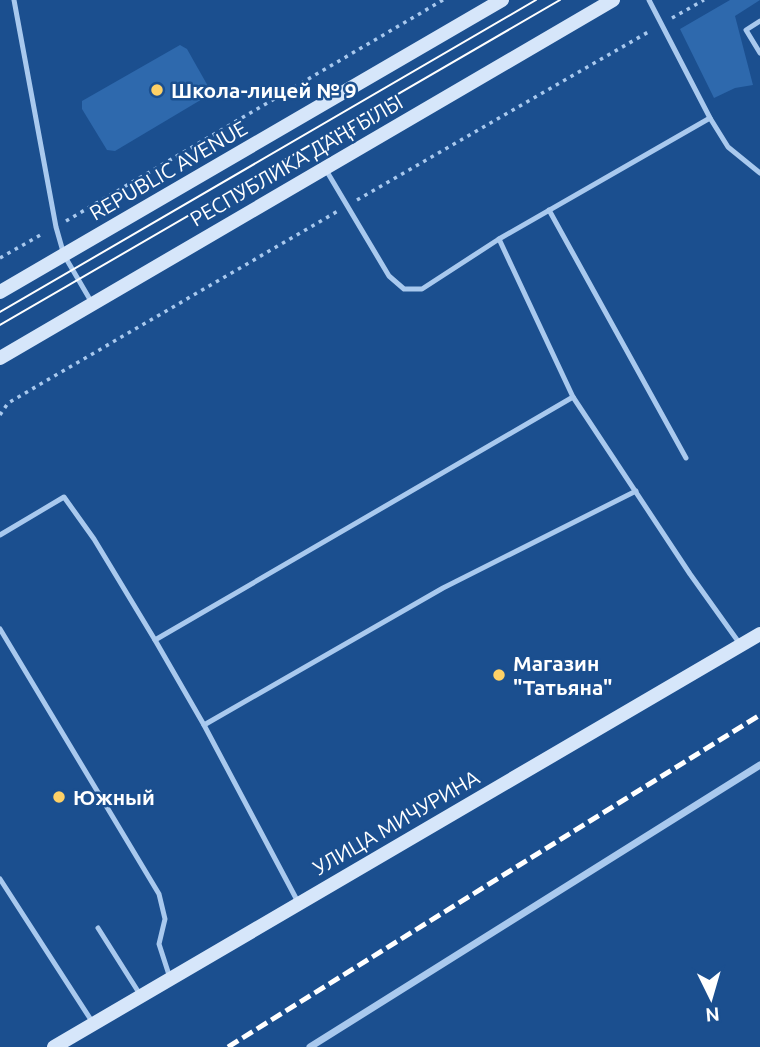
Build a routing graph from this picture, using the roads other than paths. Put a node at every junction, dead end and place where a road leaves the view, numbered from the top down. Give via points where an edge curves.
1 (13, 0) edge
2 (502, 0) edge
3 (613, 0) edge
4 (649, 0) edge
5 (760, 21) edge
6 (760, 53) edge
7 (710, 118) junction
8 (324, 167) junction
9 (760, 173) edge
10 (549, 210) junction
11 (499, 239) junction
12 (64, 255) junction
13 (0, 292) edge
14 (92, 303) junction
15 (0, 358) edge
16 (573, 397) junction
17 (686, 458) dead end
18 (636, 491) junction
19 (0, 535) edge
20 (0, 629) edge
21 (760, 634) edge
22 (155, 640) junction
23 (740, 645) junction
24 (204, 725) junction
25 (760, 765) edge
26 (0, 879) edge
27 (299, 904) junction
28 (98, 928) dead end
29 (170, 979) junction
30 (141, 996) junction
31 (93, 1024) junction
32 (54, 1047) edge
33 (310, 1047) edge

1 - 12 lane
2 - 12 main road, REPUBLIC AVENUE
3 - 8 main road, РЕСПУБЛИКА ДАҢҒЫЛЫ
4 - 7 lane
5 - 6 lane via 746,30
7 - 9 lane via 728,147
7 - 10 lane
8 - 11 lane via 390,276 404,289 422,289
8 - 14 main road, РЕСПУБЛИКА ДАҢҒЫЛЫ
10 - 11 lane
10 - 17 lane
11 - 16 lane
12 - 13 main road, REPUBLIC AVENUE
12 - 14 lane
14 - 15 main road, РЕСПУБЛИКА ДАҢҒЫЛЫ
16 - 18 lane
16 - 22 lane
18 - 23 lane
18 - 24 lane via 443,588
19 - 22 lane via 64,497
20 - 29 lane via 159,894 165,919 159,944
21 - 23 main road, УЛИЦА МИЧУРИНА
22 - 24 lane
23 - 27 main road, УЛИЦА МИЧУРИНА
24 - 27 lane
25 - 33 street
26 - 31 lane
27 - 29 main road, УЛИЦА МИЧУРИНА
28 - 30 lane
29 - 30 main road, УЛИЦА МИЧУРИНА
30 - 31 main road, УЛИЦА МИЧУРИНА
31 - 32 main road, УЛИЦА МИЧУРИНА

